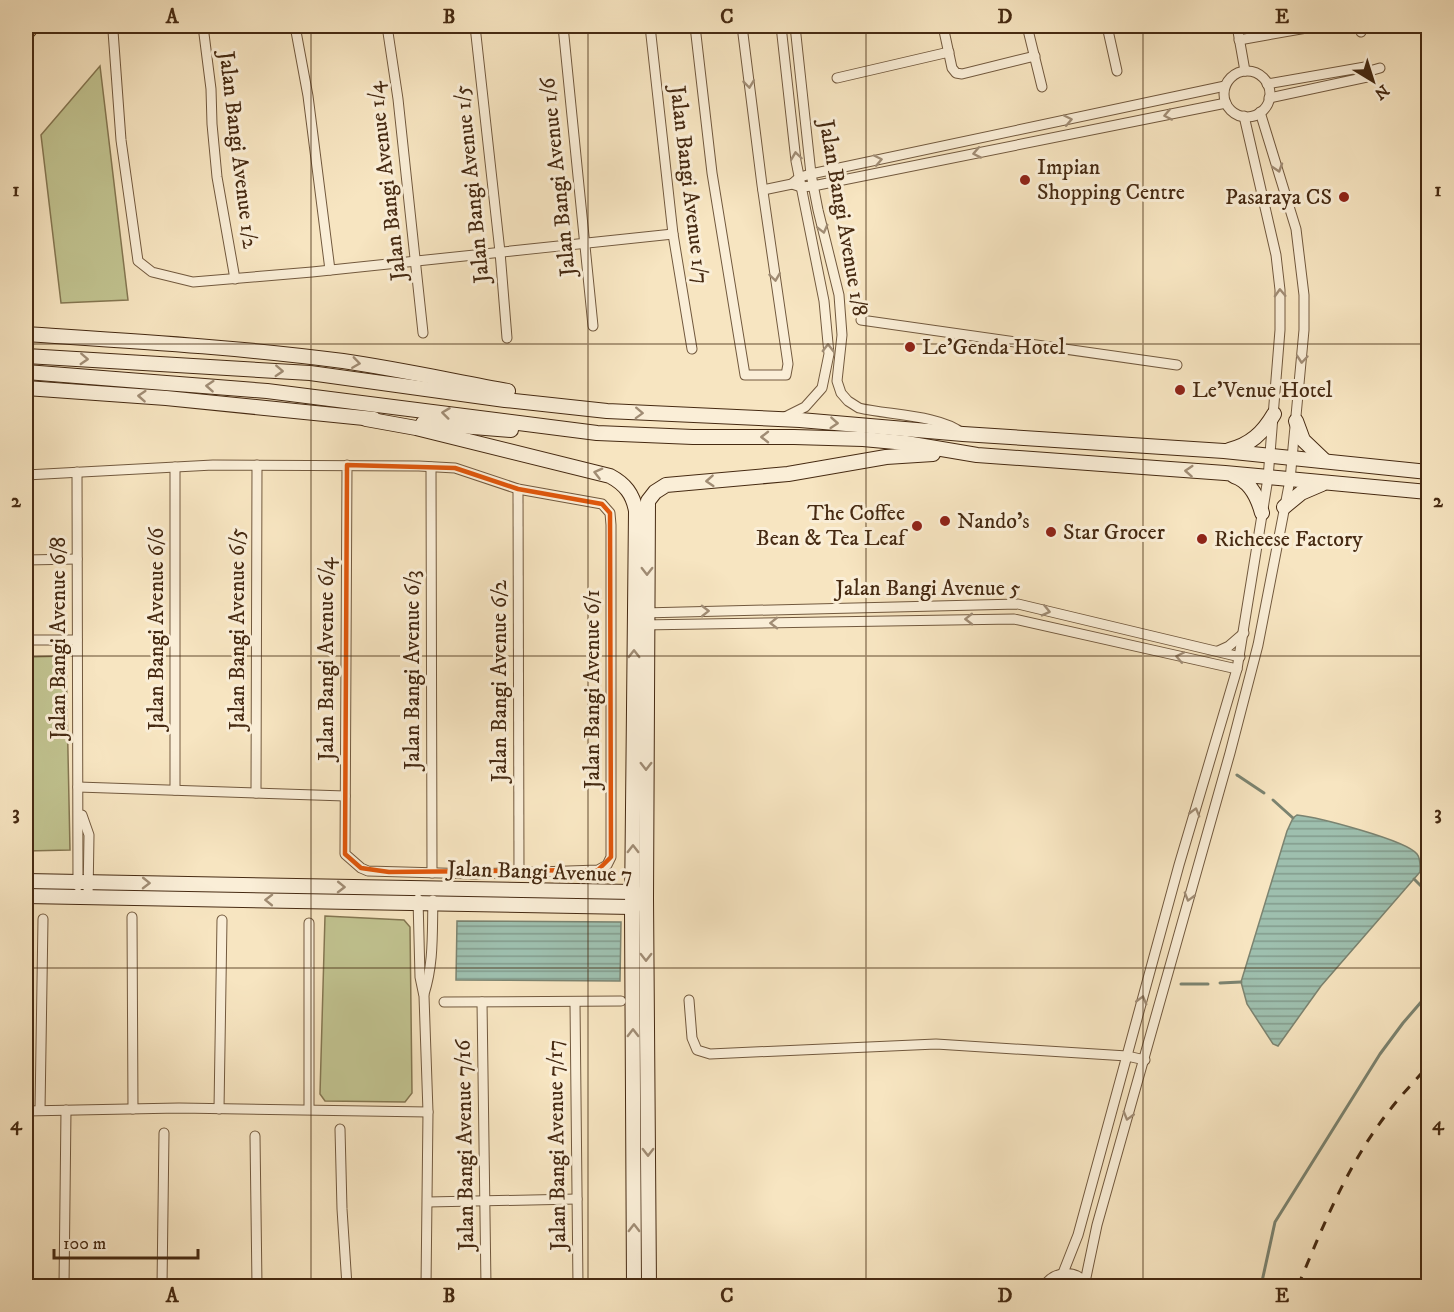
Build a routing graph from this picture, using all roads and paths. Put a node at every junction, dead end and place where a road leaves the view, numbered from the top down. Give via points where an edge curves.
1 (32, 26) edge
2 (118, 26) edge
3 (203, 26) edge
4 (295, 26) edge
5 (387, 26) edge
6 (475, 26) edge
7 (563, 26) edge
8 (650, 26) edge
9 (695, 26) edge
10 (742, 26) edge
11 (781, 26) edge
12 (795, 26) edge
13 (943, 26) edge
14 (1027, 26) edge
15 (1107, 26) edge
16 (1237, 26) edge
17 (1318, 26) edge
18 (26, 33) edge
19 (1239, 40) junction
20 (949, 52) junction
21 (1035, 56) junction
22 (1380, 69) dead end
23 (1245, 71) junction
24 (1117, 72) dead end
25 (1366, 72) junction
26 (837, 78) dead end
27 (1268, 84) junction
28 (1225, 86) junction
29 (1042, 87) dead end
30 (1269, 98) junction
31 (1226, 103) junction
32 (1260, 112) junction
33 (1244, 116) junction
34 (812, 174) junction
35 (798, 183) junction
36 (813, 186) junction
37 (763, 190) junction
38 (673, 234) junction
39 (583, 243) junction
40 (500, 252) junction
41 (417, 261) junction
42 (330, 270) junction
43 (235, 279) junction
44 (861, 320) dead end
45 (593, 326) dead end
46 (423, 333) dead end
47 (26, 334) edge
48 (507, 338) dead end
49 (692, 349) dead end
50 (26, 356) edge
51 (1177, 366) dead end
52 (26, 372) edge
53 (26, 388) edge
54 (607, 411) junction
55 (1274, 414) junction
56 (366, 418) junction
57 (774, 418) junction
58 (1296, 421) junction
59 (597, 433) junction
60 (963, 434) junction
61 (1224, 451) junction
62 (977, 455) junction
63 (1271, 456) junction
64 (1292, 458) junction
65 (1325, 461) junction
66 (257, 465) junction
67 (347, 465) junction
68 (175, 467) junction
69 (431, 467) junction
70 (77, 471) junction
71 (1428, 472) edge
72 (1226, 473) junction
73 (26, 476) edge
74 (1269, 478) junction
75 (1290, 480) junction
76 (1329, 482) junction
77 (518, 489) junction
78 (1428, 492) edge
79 (1284, 507) junction
80 (1262, 513) junction
81 (26, 560) edge
82 (77, 560) junction
83 (641, 619) junction
84 (1244, 633) junction
85 (26, 640) edge
86 (77, 640) junction
87 (1258, 645) junction
88 (1218, 651) junction
89 (1244, 660) junction
90 (1219, 665) junction
91 (1237, 669) junction
92 (1232, 687) junction
93 (1246, 691) junction
94 (1206, 775) junction
95 (1222, 780) junction
96 (78, 787) junction
97 (176, 790) junction
98 (256, 793) junction
99 (345, 796) junction
100 (432, 873) junction
101 (519, 873) junction
102 (26, 881) edge
103 (83, 882) junction
104 (418, 888) junction
105 (433, 888) junction
106 (633, 892) junction
107 (26, 896) edge
108 (83, 897) junction
109 (646, 898) junction
110 (418, 903) junction
111 (433, 903) junction
112 (632, 907) junction
113 (132, 917) dead end
114 (43, 919) dead end
115 (222, 921) dead end
116 (309, 923) dead end
117 (424, 996) junction
118 (689, 1000) dead end
119 (621, 1001) dead end
120 (444, 1002) dead end
121 (482, 1002) junction
122 (575, 1003) junction
123 (1126, 1056) junction
124 (1145, 1060) junction
125 (133, 1108) junction
126 (219, 1109) junction
127 (309, 1109) junction
128 (40, 1110) junction
129 (66, 1110) junction
130 (26, 1111) edge
131 (428, 1112) junction
132 (340, 1129) dead end
133 (164, 1133) dead end
134 (255, 1136) dead end
135 (577, 1198) junction
136 (485, 1201) junction
137 (428, 1202) junction
138 (1064, 1273) junction
139 (1087, 1285) edge
140 (64, 1287) edge
141 (162, 1287) edge
142 (257, 1287) edge
143 (346, 1287) edge
144 (426, 1287) edge
145 (486, 1287) edge
146 (578, 1287) edge
147 (634, 1287) edge
148 (649, 1287) edge
149 (998, 1287) edge
150 (1018, 1287) edge
151 (1044, 1287) edge

1 - 18 main road
2 - 43 street via 113,32 121,140 138,261 152,272 193,282
3 - 43 street, Jalan Bangi Avenue 1/2 via 217,177
4 - 42 street
5 - 41 street, Jalan Bangi Avenue 1/4
6 - 40 street, Jalan Bangi Avenue 1/5
7 - 39 street, Jalan Bangi Avenue 1/6
8 - 38 street, Jalan Bangi Avenue 1/7
37 -> 9 street via 788,364 786,375 745,375 712,173
10 -> 37 street
35 -> 11 street, Jalan Bangi Avenue 1/8
12 - 34 street, Jalan Bangi Avenue 1/8
13 - 20 street
14 - 21 street
15 - 24 street
16 - 19 street
17 - 19 street
19 - 23 street
20 - 21 street via 952,68 962,74
20 - 26 street
21 - 29 street
22 - 25 street
23 - 27 street via 1258,74
23 - 28 street via 1233,76
25 - 27 street via 1365,67
25 - 30 street via 1366,77
27 - 30 street
28 - 31 street
34 -> 28 street
30 - 32 street
31 - 33 street via 1230,110
31 -> 36 street
32 - 33 street
32 -> 58 street via 1287,194 1301,263 1304,330
55 -> 33 street via 1280,290 1276,255
34 - 35 street
34 - 36 street, Jalan Bangi Avenue 1/8
35 - 36 street
35 - 37 street
57 -> 35 street, Jalan Bangi Avenue 1/8 via 795,414 813,399 822,388 829,354 824,301
36 -> 60 street, Jalan Bangi Avenue 1/8 via 840,298 840,393 859,408 940,422
38 - 39 street
38 - 49 street, Jalan Bangi Avenue 1/7
39 - 40 street
39 - 45 street, Jalan Bangi Avenue 1/6
40 - 41 street
40 - 48 street, Jalan Bangi Avenue 1/5
41 - 42 street
41 - 46 street, Jalan Bangi Avenue 1/4
42 - 43 street
44 - 51 street
47 -> 54 main road via 209,346 343,362
50 -> 54 main road via 310,373
59 -> 52 main road via 267,391
56 -> 53 main road
54 -> 57 main road
55 - 61 main road via 1259,435
55 - 63 street
56 - 59 main road
83 -> 56 main road via 636,511 629,491 618,480
57 -> 60 main road
58 - 64 street
58 - 65 main road via 1303,440
62 -> 59 main road via 863,439
60 - 61 main road
61 - 63 main road
72 -> 62 main road
62 -> 83 main road via 911,454 788,474 666,486 648,501
63 - 64 main road
63 - 74 street
64 - 65 main road
64 - 75 street
65 - 71 main road
66 - 67 street
66 - 68 street
66 - 98 street, Jalan Bangi Avenue 6/5
67 - 69 street
67 - 99 street, Jalan Bangi Avenue 6/4
68 - 70 street
68 - 97 street, Jalan Bangi Avenue 6/6
69 - 77 street via 455,468
69 - 100 street, Jalan Bangi Avenue 6/3
70 - 73 street
70 - 82 street, Jalan Bangi Avenue 6/8
72 - 74 main road
72 - 80 main road via 1247,484
74 - 75 main road
74 - 80 street
75 - 76 main road
75 - 79 street
76 - 78 main road
76 - 79 main road via 1301,493
77 - 101 street, Jalan Bangi Avenue 6/2
77 - 101 street, Jalan Bangi Avenue 6/1 via 602,504 610,513 612,856 598,870
79 - 87 street
80 - 84 street
81 - 82 street
82 - 86 street, Jalan Bangi Avenue 6/8
83 -> 88 street, Jalan Bangi Avenue 5 via 1018,604
90 -> 83 street, Jalan Bangi Avenue 5 via 1014,619
106 -> 83 main road
83 -> 109 main road
84 - 88 street
84 - 89 street
85 - 86 street
86 - 96 street, Jalan Bangi Avenue 6/8
87 - 89 street
87 - 93 street
88 - 89 street, Jalan Bangi Avenue 5
89 - 91 street
89 - 93 street
90 - 91 street, Jalan Bangi Avenue 5
90 - 92 street
91 - 92 street
92 - 94 street
93 - 95 street
94 - 95 street
123 -> 94 street
95 -> 124 street
96 - 97 street
96 - 103 street, Jalan Bangi Avenue 6/8
97 - 98 street
98 - 99 street
99 - 100 street, Jalan Bangi Avenue 6/4 via 345,854 368,871
100 - 101 street
102 - 103 main road, Jalan Bangi Avenue 7
103 -> 104 main road, Jalan Bangi Avenue 7
103 - 108 street, Jalan Bangi Avenue 6/8
104 - 105 main road, Jalan Bangi Avenue 7
104 - 110 street
105 - 106 main road, Jalan Bangi Avenue 7
105 - 111 street
106 - 109 main road, Jalan Bangi Avenue 7
106 - 112 main road
107 - 108 main road, Jalan Bangi Avenue 7
110 -> 108 main road, Jalan Bangi Avenue 7
109 - 112 main road, Jalan Bangi Avenue 7
109 -> 148 main road
110 - 111 main road, Jalan Bangi Avenue 7
110 - 117 street
111 - 112 main road, Jalan Bangi Avenue 7
111 - 117 street via 433,945
147 -> 112 main road
113 - 125 street
114 - 128 street
115 - 126 street
116 - 127 street
117 - 131 street
118 - 123 street via 692,1038 697,1050 710,1054 936,1044
119 - 122 street
120 - 121 street
121 - 122 street
121 - 136 street, Jalan Bangi Avenue 7/16
122 - 135 street, Jalan Bangi Avenue 7/17
123 - 124 street
123 - 138 street via 1078,1235
124 -> 139 street via 1097,1226
125 - 126 street
125 - 129 street
126 - 127 street
127 - 131 street
128 - 129 street
128 - 130 street
129 - 140 street
131 - 137 street
132 - 143 street
133 - 141 street
134 - 142 street
135 - 136 street
135 - 146 street, Jalan Bangi Avenue 7/17
136 - 137 street
136 - 145 street, Jalan Bangi Avenue 7/16
137 - 144 street
138 - 139 street
138 - 151 street via 1051,1278
149 - 150 street

